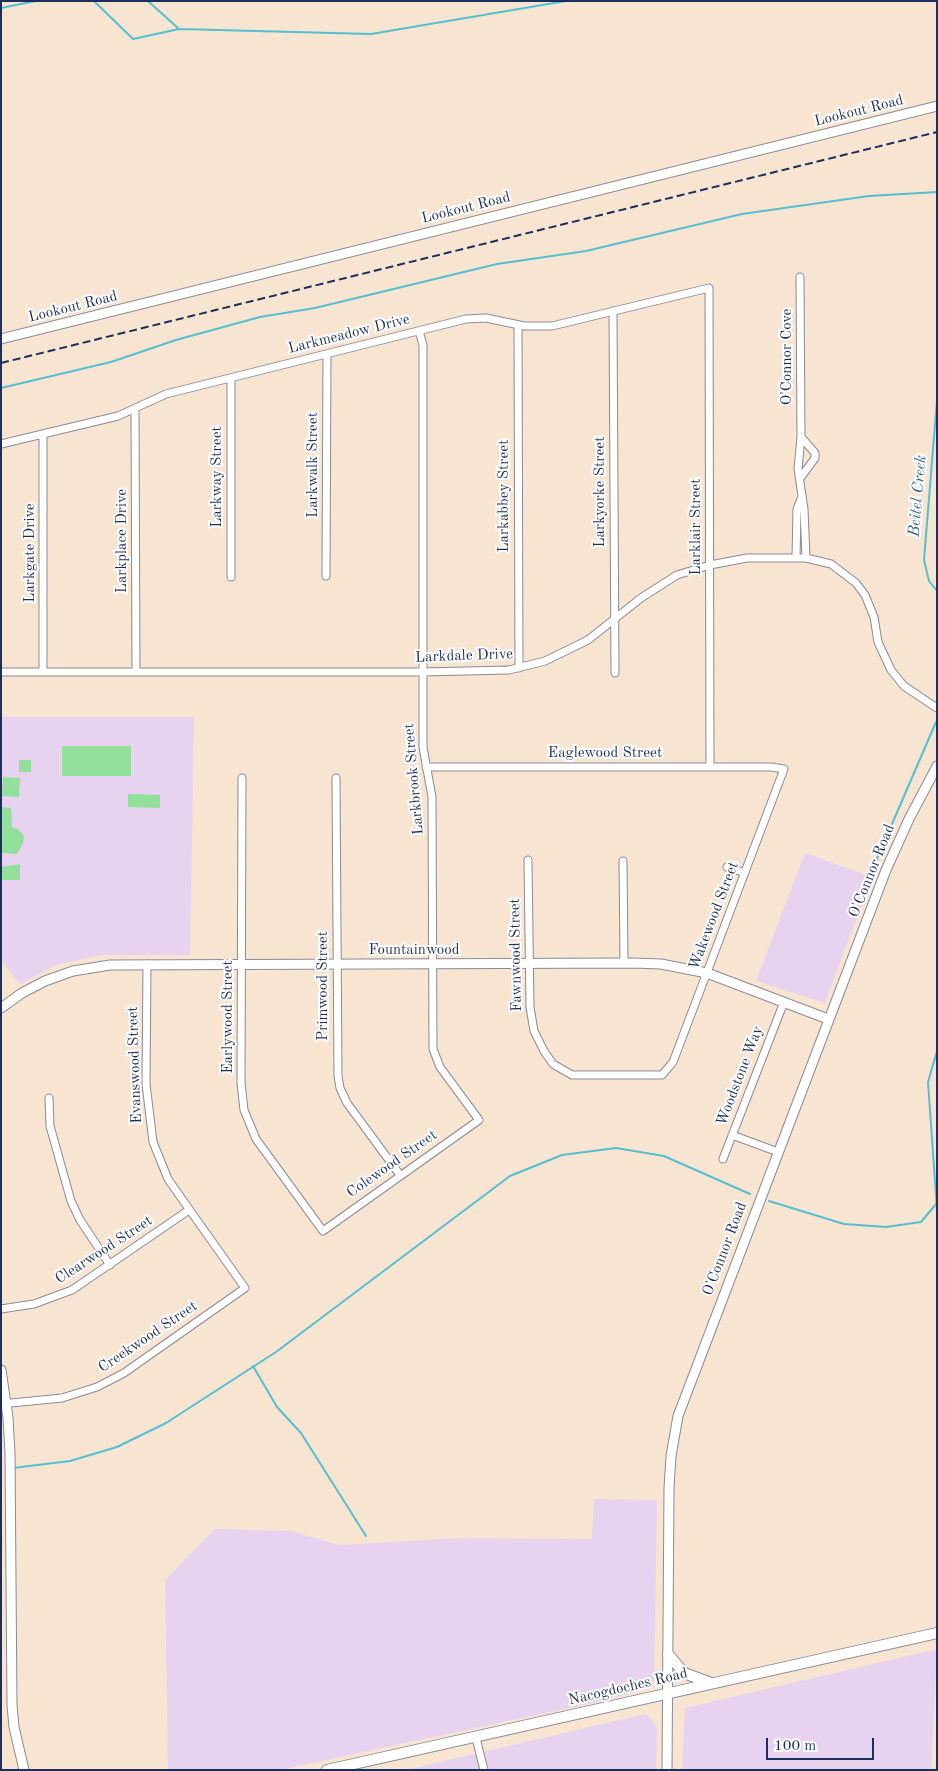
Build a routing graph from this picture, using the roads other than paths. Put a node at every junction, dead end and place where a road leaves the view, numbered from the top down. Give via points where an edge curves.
1 (937, 106) edge
2 (800, 277) dead end
3 (709, 288) joint
4 (613, 312) junction
5 (518, 325) junction
6 (419, 332) junction
7 (1, 339) edge
8 (327, 354) junction
9 (231, 378) junction
10 (135, 410) junction
11 (43, 434) junction
12 (801, 437) junction
13 (1, 444) edge
14 (801, 477) junction
15 (801, 499) junction
16 (796, 558) junction
17 (806, 558) junction
18 (710, 565) junction
19 (326, 576) dead end
20 (231, 577) dead end
21 (614, 620) junction
22 (519, 668) junction
23 (1, 672) edge
24 (44, 672) junction
25 (136, 672) junction
26 (422, 672) junction
27 (614, 673) dead end
28 (937, 708) edge
29 (937, 766) edge
30 (426, 767) junction
31 (710, 767) junction
32 (784, 769) joint
33 (242, 778) dead end
34 (336, 778) dead end
35 (528, 860) dead end
36 (623, 861) dead end
37 (727, 867) dead end
38 (745, 873) junction
39 (528, 963) junction
40 (624, 963) junction
41 (147, 964) junction
42 (242, 964) junction
43 (338, 964) junction
44 (434, 964) junction
45 (707, 973) junction
46 (784, 1002) junction
47 (1, 1008) edge
48 (828, 1019) junction
49 (667, 1071) joint
50 (50, 1098) dead end
51 (479, 1120) joint
52 (732, 1135) junction
53 (778, 1152) junction
54 (723, 1159) dead end
55 (400, 1175) junction
56 (189, 1210) junction
57 (322, 1231) joint
58 (110, 1265) junction
59 (245, 1288) joint
60 (1, 1309) edge
61 (1, 1370) edge
62 (4, 1403) edge
63 (937, 1633) edge
64 (668, 1654) junction
65 (712, 1683) junction
66 (668, 1693) junction
67 (476, 1738) junction
68 (24, 1770) edge
69 (327, 1770) edge
70 (484, 1770) edge
71 (667, 1770) edge

1 - 7 street, Lookout Road
2 - 12 street, O'Connor Cove
3 - 4 street, Larkmeadow Drive
3 - 18 street, Larklair Street
4 - 5 street, Larkmeadow Drive via 552,326
4 - 21 street, Larkyorke Street
5 - 6 street, Larkmeadow Drive via 475,318
5 - 22 street, Larkabbey Street
6 - 8 street, Larkmeadow Drive
6 - 26 street, Larkbrook Street via 422,346
8 - 9 street, Larkmeadow Drive
8 - 19 street, Larkwalk Street
9 - 10 street, Larkmeadow Drive via 166,394
9 - 20 street, Larkway Street
10 - 11 street, Larkmeadow Drive
10 - 25 street, Larkplace Drive
11 - 13 street, Larkmeadow Drive
11 - 24 street, Larkgate Drive
12 - 14 street, O'Connor Cove via 798,459
12 - 14 street via 815,453 815,458
14 - 15 street, O'Connor Cove
15 - 16 street, O'Connor Cove via 797,508
15 - 17 street, O'Connor Cove
16 - 17 street, Larkdale Drive
16 - 18 street, Larkdale Drive via 746,558
17 - 28 street, Larkdale Drive via 831,564 856,582 874,617 878,642 891,670 904,686
18 - 21 street, Larkdale Drive via 677,575 658,585
18 - 31 street, Larklair Street
21 - 22 street, Larkdale Drive via 573,649
21 - 27 street, Larkyorke Street
22 - 26 street, Larkdale Drive
23 - 24 street, Larkdale Drive
24 - 25 street, Larkdale Drive
25 - 26 street, Larkdale Drive
26 - 30 street, Larkbrook Street
29 - 48 street, O'Connor Road via 892,855
30 - 31 street, Eaglewood Street
30 - 44 street, Larkbrook Street via 432,797
31 - 32 street, Eaglewood Street
32 - 38 street, Wakewood Street
33 - 42 street, Earlywood Street
34 - 43 street, Primwood Street
35 - 39 street, Fawnwood Street
36 - 40 street
37 - 38 street
38 - 45 street, Wakewood Street
39 - 40 street, Fountainwood
39 - 44 street, Fountainwood
39 - 49 street, Fawnwood Street via 534,1031 544,1051 561,1071 572,1076 647,1076 662,1075
40 - 45 street, Fountainwood via 661,964
41 - 42 street, Fountainwood
41 - 47 street, Fountainwood via 73,971 45,981
41 - 56 street, Evanswood Street via 146,1084 149,1121 162,1166
42 - 43 street, Fountainwood
42 - 57 street, Earlywood Street via 241,1083 244,1110 256,1140
43 - 44 street, Fountainwood
43 - 55 street, Primwood Street via 336,1047 340,1088 347,1103
44 - 51 street, Larkbrook Street via 435,1059
45 - 46 street, Fountainwood
45 - 49 street, Wakewood Street
46 - 48 street, Fountainwood
46 - 52 street, Woodstone Way
48 - 53 street, O'Connor Road
50 - 58 street via 50,1126 71,1201
51 - 55 street, Colewood Street
52 - 53 street
52 - 54 street, Woodstone Way
53 - 64 street, O'Connor Road via 678,1416 669,1488
55 - 57 street, Colewood Street
56 - 58 street, Clearwood Street
56 - 59 street, Evanswood Street
58 - 60 street, Clearwood Street via 86,1282 53,1298
59 - 62 street, Creekwood Street via 104,1384 62,1398
61 - 62 street
62 - 68 street via 11,1482 12,1705
63 - 65 main road, Nacogdoches Road
64 - 65 main road via 684,1673
64 - 66 street, O'Connor Road
65 - 66 main road, Nacogdoches Road
66 - 67 main road, Nacogdoches Road
66 - 71 street, O'Connor Road
67 - 69 main road, Nacogdoches Road
67 - 70 street

